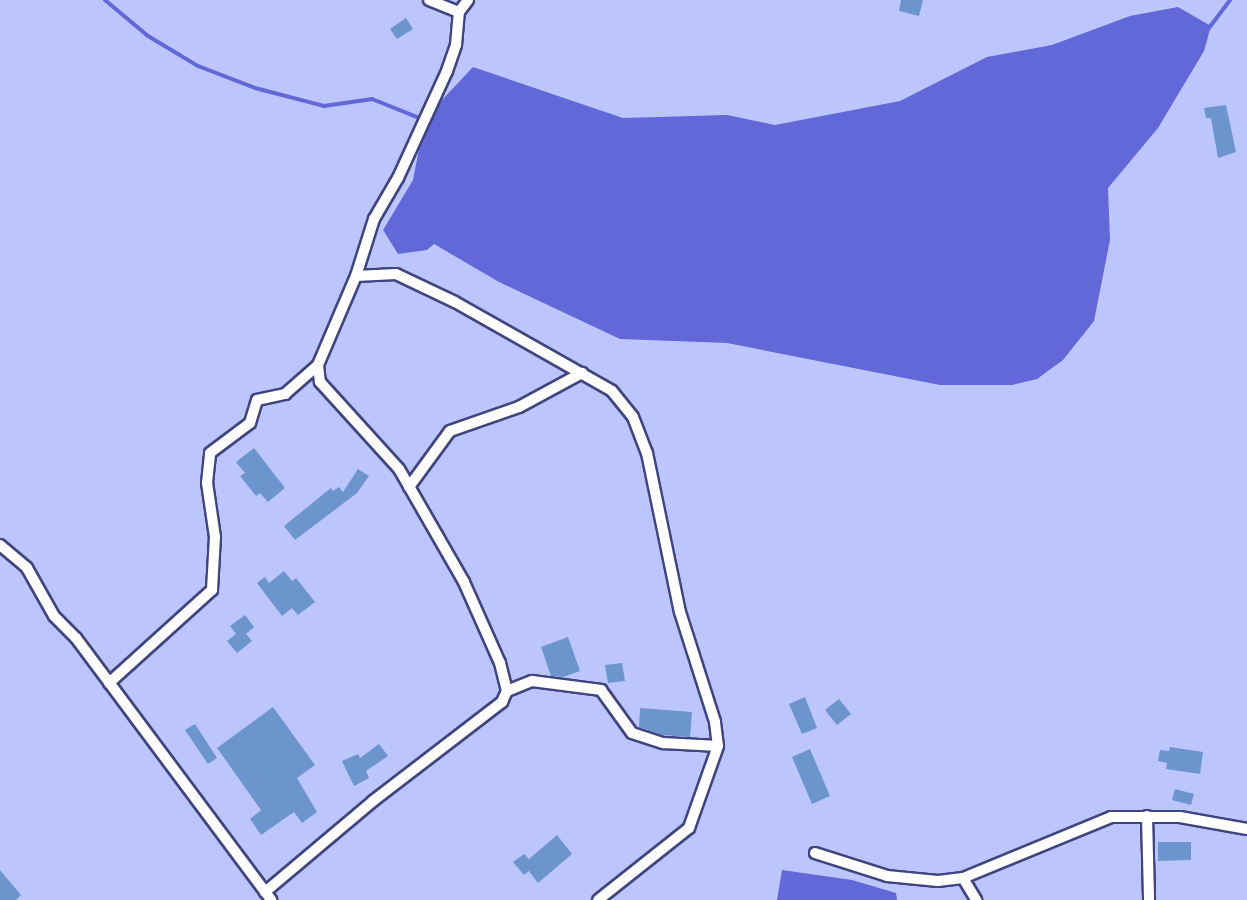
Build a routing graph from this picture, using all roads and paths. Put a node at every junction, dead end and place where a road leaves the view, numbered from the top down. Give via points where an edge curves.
1 (429, 0) edge
2 (468, 0) edge
3 (459, 12) junction
4 (356, 276) junction
5 (318, 365) junction
6 (582, 373) junction
7 (409, 487) junction
8 (0, 545) edge
9 (109, 683) junction
10 (507, 692) junction
11 (718, 746) junction
12 (1147, 816) junction
13 (1247, 829) edge
14 (816, 853) dead end
15 (963, 878) junction
16 (268, 896) edge
17 (598, 900) edge
18 (976, 900) edge
19 (1149, 900) edge

1 - 3 street
2 - 3 street
3 - 4 street via 456,45 398,178 374,219
4 - 5 street
4 - 6 street via 396,274
5 - 7 street via 320,382 399,469
5 - 9 street via 285,394 257,400 250,423 210,453 207,483 215,537 212,590
6 - 7 street via 519,407 450,431
6 - 11 street via 612,391 633,417 647,453 680,612 715,722
7 - 10 street via 464,582 500,663
8 - 9 street via 27,568 54,616
9 - 16 street
10 - 11 street via 532,681 601,690 632,733 663,743
10 - 16 street via 502,702 373,801
11 - 17 street via 689,828
12 - 13 street via 1217,821
12 - 15 street via 1112,817 1090,823
12 - 19 street
14 - 15 street via 887,876 938,881
15 - 18 street

